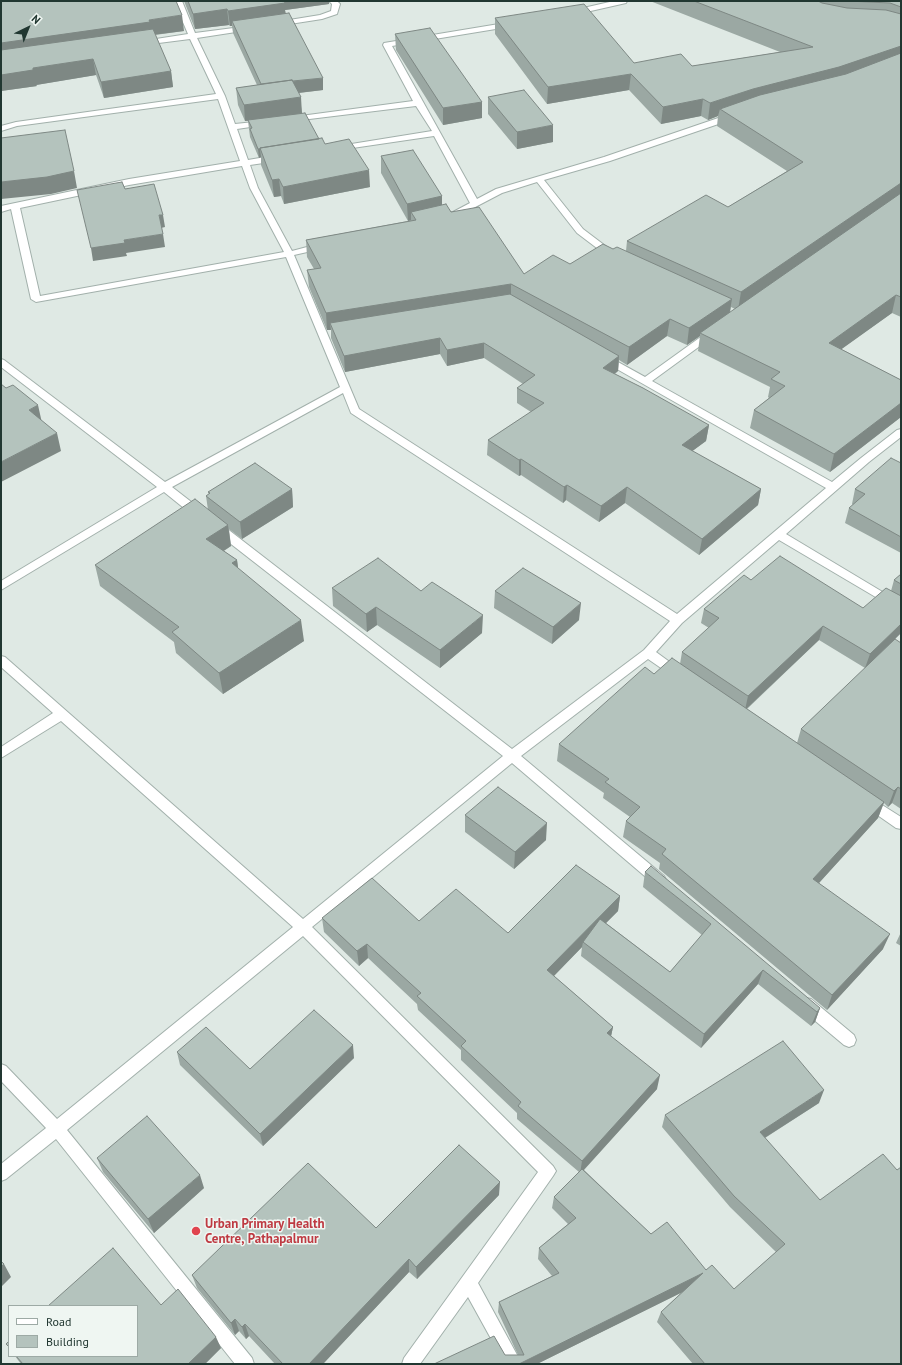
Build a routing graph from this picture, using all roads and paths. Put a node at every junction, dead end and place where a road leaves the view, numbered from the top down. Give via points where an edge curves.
1 (178, 1) edge
2 (333, 1) edge
3 (623, 1) edge
4 (567, 14) edge
5 (521, 22) edge
6 (192, 36) junction
7 (131, 45) edge
8 (221, 96) junction
9 (418, 103) junction
10 (739, 114) edge
11 (286, 120) edge
12 (271, 122) edge
13 (232, 127) junction
14 (1, 128) edge
15 (437, 133) junction
16 (329, 150) edge
17 (283, 157) edge
18 (245, 163) junction
19 (539, 180) junction
20 (475, 204) junction
21 (15, 206) junction
22 (1, 209) edge
23 (440, 218) edge
24 (334, 243) edge
25 (289, 254) junction
26 (618, 260) edge
27 (720, 328) edge
28 (598, 354) edge
29 (1, 362) edge
30 (645, 380) junction
31 (346, 388) junction
32 (899, 437) edge
33 (164, 486) junction
34 (833, 487) junction
35 (778, 534) junction
36 (1, 586) edge
37 (901, 608) edge
38 (678, 620) junction
39 (648, 653) junction
40 (1, 660) edge
41 (687, 680) edge
42 (62, 714) junction
43 (1, 753) edge
44 (512, 756) junction
45 (856, 793) edge
46 (901, 824) edge
47 (669, 888) edge
48 (304, 928) junction
49 (795, 994) edge
50 (850, 1040) dead end
51 (1, 1071) edge
52 (56, 1129) junction
53 (1, 1174) edge
54 (468, 1282) junction
55 (246, 1364) edge
56 (410, 1364) edge
57 (514, 1364) edge

1 - 6 street
2 - 6 street via 336,4 334,12 322,17
3 - 4 street
5 - 9 street via 386,45
6 - 7 street
6 - 8 street
8 - 13 street
8 - 14 street
9 - 11 street
9 - 15 street
10 - 19 street
12 - 13 street
13 - 18 street
15 - 16 street
15 - 20 street
17 - 18 street
18 - 21 street via 129,182
18 - 25 street via 254,188
19 - 20 street via 499,192
19 - 26 street via 580,231
20 - 23 street
21 - 22 street
21 - 25 street via 36,299
24 - 25 street
25 - 31 street via 327,334
27 - 30 street
28 - 30 street
29 - 33 street
30 - 34 street
31 - 33 street
31 - 38 street via 355,411
32 - 34 street
33 - 36 street
33 - 44 street
34 - 35 street
35 - 37 street
35 - 38 street
38 - 39 street
39 - 41 street
39 - 44 street
40 - 42 street
42 - 43 street
42 - 48 street
44 - 47 street
44 - 48 street
45 - 46 street
48 - 52 street
48 - 54 street via 548,1171
49 - 50 street
51 - 52 street
52 - 53 street
52 - 55 street
54 - 56 street
54 - 57 street

